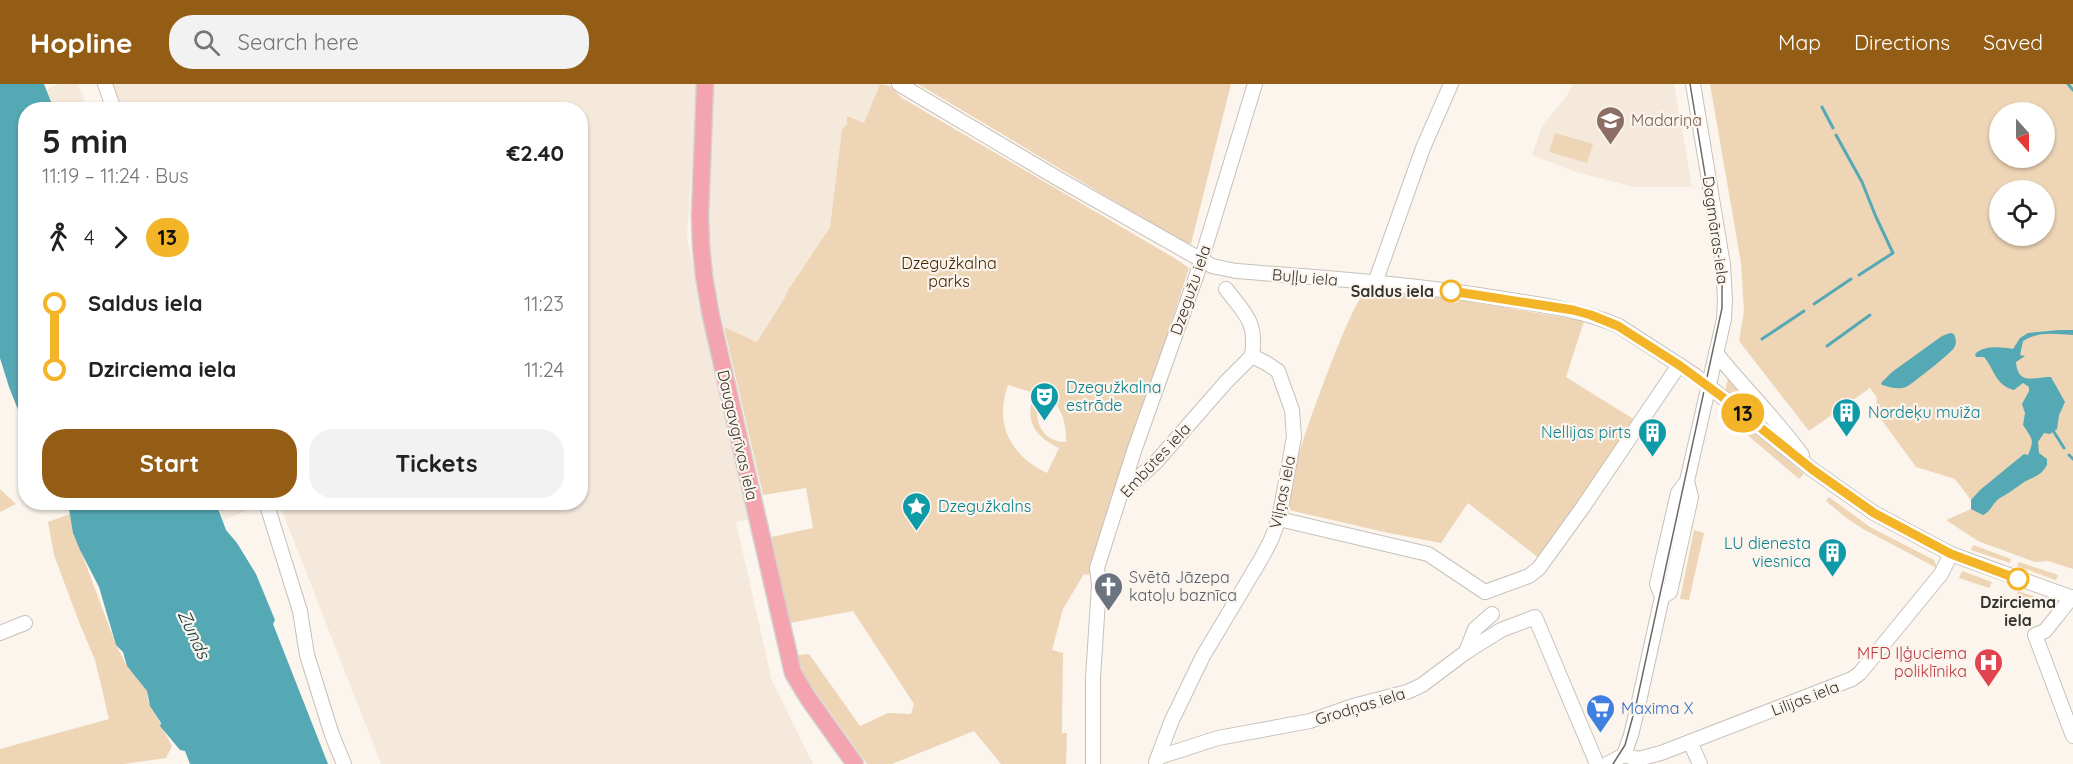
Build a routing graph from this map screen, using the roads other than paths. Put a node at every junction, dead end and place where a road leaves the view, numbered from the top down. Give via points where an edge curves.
1 (105, 84) edge
2 (705, 84) edge
3 (899, 84) edge
4 (1255, 84) edge
5 (1451, 84) edge
6 (1692, 84) edge
7 (111, 102) edge
8 (1201, 261) junction
9 (1375, 283) junction
10 (1226, 289) dead end
11 (1716, 354) junction
12 (1252, 356) junction
13 (1679, 365) junction
14 (1708, 386) junction
15 (1813, 470) junction
16 (1120, 494) junction
17 (268, 510) edge
18 (1279, 519) junction
19 (1951, 554) junction
20 (1485, 592) junction
21 (2073, 598) edge
22 (1492, 614) junction
23 (25, 623) dead end
24 (1501, 630) junction
25 (0, 633) edge
26 (1466, 652) junction
27 (2073, 736) edge
28 (1690, 742) junction
29 (1624, 755) junction
30 (1157, 760) edge
31 (344, 764) edge
32 (855, 764) edge
33 (1093, 764) edge
34 (1597, 764) edge
35 (1607, 764) edge
36 (1700, 764) edge

1 - 7 street
2 - 32 main road, Daugavgrīvas iela via 700,245 711,316 793,673
3 - 8 street, Buļļu iela
4 - 8 street, Dzegužu iela
5 - 9 street via 1423,148
6 - 11 street, Dagmāras iela via 1725,280 1724,319
8 - 9 street, Buļļu iela via 1236,271
8 - 16 street, Dzegužu iela
9 - 13 street, Buļļu iela via 1573,310 1618,326
10 - 12 street via 1253,328
11 - 14 street, Dagmāras iela
11 - 15 street via 1791,439
12 - 16 street, Embūtes iela via 1156,462
12 - 18 street, Viļņas iela via 1278,371 1292,410 1294,437
13 - 14 street, Buļļu iela
13 - 20 street via 1539,568
14 - 15 street, Buļļu iela
14 - 29 street, Dagmāras iela via 1687,481 1678,493 1657,584 1662,597
15 - 19 street, Buļļu iela via 1874,513
16 - 33 street, Embūtes iela via 1097,568
17 - 31 street via 300,611 307,655
18 - 20 street via 1428,554
18 - 30 street, Viļņas iela via 1261,559 1203,656
19 - 21 street, Buļļu iela
19 - 28 street, Lilijas iela via 1941,574 1852,679
20 - 22 street
21 - 27 street via 2045,631 2035,635
22 - 24 street
22 - 26 street, Grodņas iela via 1475,629
23 - 25 street
24 - 26 street
24 - 34 street via 1535,617
26 - 30 street, Grodņas iela via 1407,692 1310,722 1218,738
28 - 29 street, Lilijas iela via 1647,758
28 - 36 street
29 - 35 street, Lilijas iela

